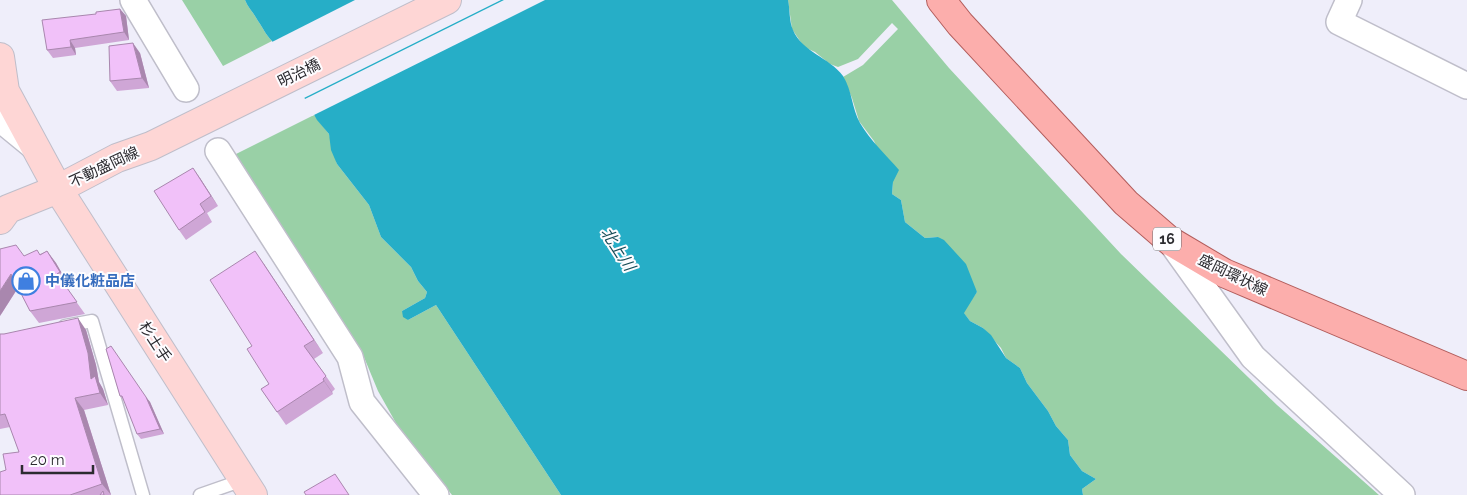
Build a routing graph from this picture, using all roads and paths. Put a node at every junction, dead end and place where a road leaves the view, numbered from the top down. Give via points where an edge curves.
1 (133, 0) edge
2 (447, 0) edge
3 (941, 0) edge
4 (1349, 0) edge
5 (0, 65) edge
6 (1467, 86) edge
7 (186, 89) dead end
8 (0, 120) edge
9 (151, 146) joint
10 (35, 148) junction
11 (218, 151) dead end
12 (58, 189) junction
13 (0, 220) edge
14 (1170, 242) junction
15 (55, 328) edge
16 (1467, 376) edge
17 (248, 487) edge
18 (143, 495) edge
19 (200, 495) edge
20 (436, 495) edge
21 (1402, 495) edge

1 - 7 street
2 - 9 main road, 明治橋
3 - 14 main road, 盛岡環状線 / 16 via 1126,203
4 - 6 street via 1338,22
5 - 10 main road, 杉土手 via 5,91
8 - 10 street
9 - 12 main road, 不動盛岡線 via 117,158
10 - 12 main road, 杉土手
11 - 20 street via 350,357 362,402
12 - 13 main road, 不動盛岡線 via 8,209
12 - 17 main road, 杉土手
14 - 16 main road, 盛岡環状線 / 16 via 1224,273
14 - 21 street via 1253,356
15 - 18 lane via 92,322
17 - 19 lane

